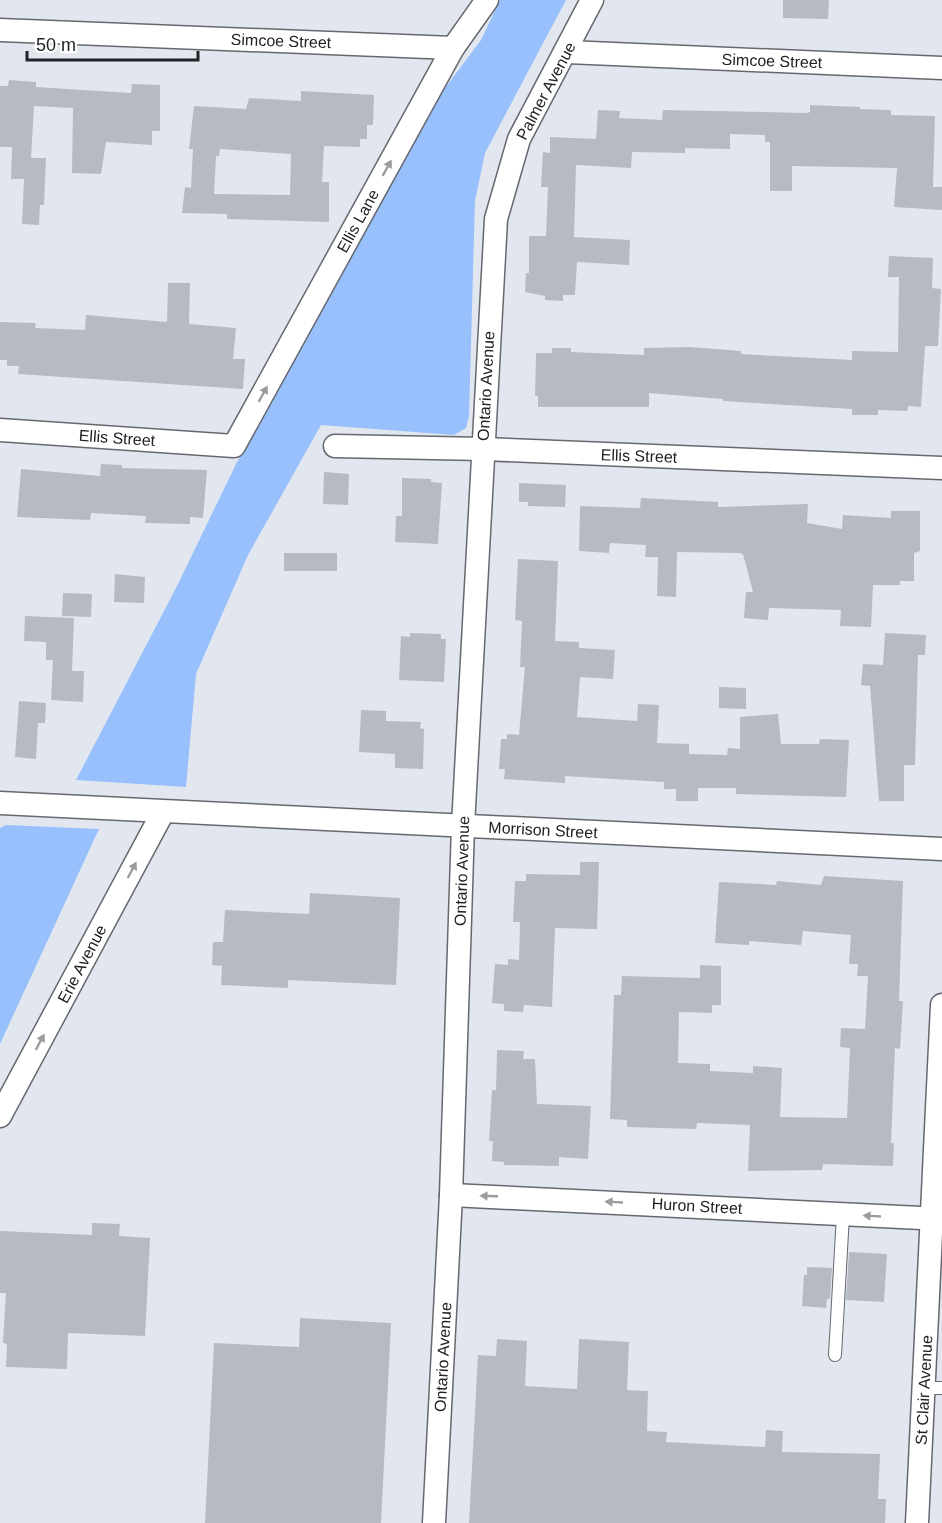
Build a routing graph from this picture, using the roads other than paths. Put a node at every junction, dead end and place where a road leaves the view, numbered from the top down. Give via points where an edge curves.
1 (487, 0) edge
2 (592, 0) edge
3 (0, 30) edge
4 (453, 48) junction
5 (567, 52) junction
6 (942, 68) edge
7 (496, 219) joint
8 (0, 430) edge
9 (234, 446) joint
10 (335, 446) dead end
11 (483, 449) junction
12 (942, 468) edge
13 (0, 803) edge
14 (162, 812) junction
15 (463, 826) junction
16 (942, 849) edge
17 (942, 1005) edge
18 (0, 1116) edge
19 (451, 1195) junction
20 (843, 1215) junction
21 (936, 1219) edge
22 (835, 1356) dead end
23 (932, 1388) edge
24 (434, 1523) edge
25 (917, 1523) edge

1 - 4 street, Ellis Lane
2 - 5 street, Palmer Avenue
3 - 4 street, Simcoe Street
9 -> 4 street, Ellis Lane
5 - 6 street, Simcoe Street
5 - 7 street, Palmer Avenue via 519,139
7 - 11 street, Ontario Avenue
8 - 9 street, Ellis Street
10 - 11 street, Ellis Street
11 - 12 street, Ellis Street
11 - 15 street, Ontario Avenue
13 - 14 street, Morrison Street
14 - 15 street, Morrison Street
18 -> 14 street, Erie Avenue
15 - 16 street, Morrison Street
15 - 19 street, Ontario Avenue
17 - 21 street, St Clair Avenue
20 -> 19 street, Huron Street
19 - 24 street, Ontario Avenue
21 -> 20 street, Huron Street
20 - 22 lane
21 - 23 street, St Clair Avenue via 927,1344
23 - 25 street, St Clair Avenue

